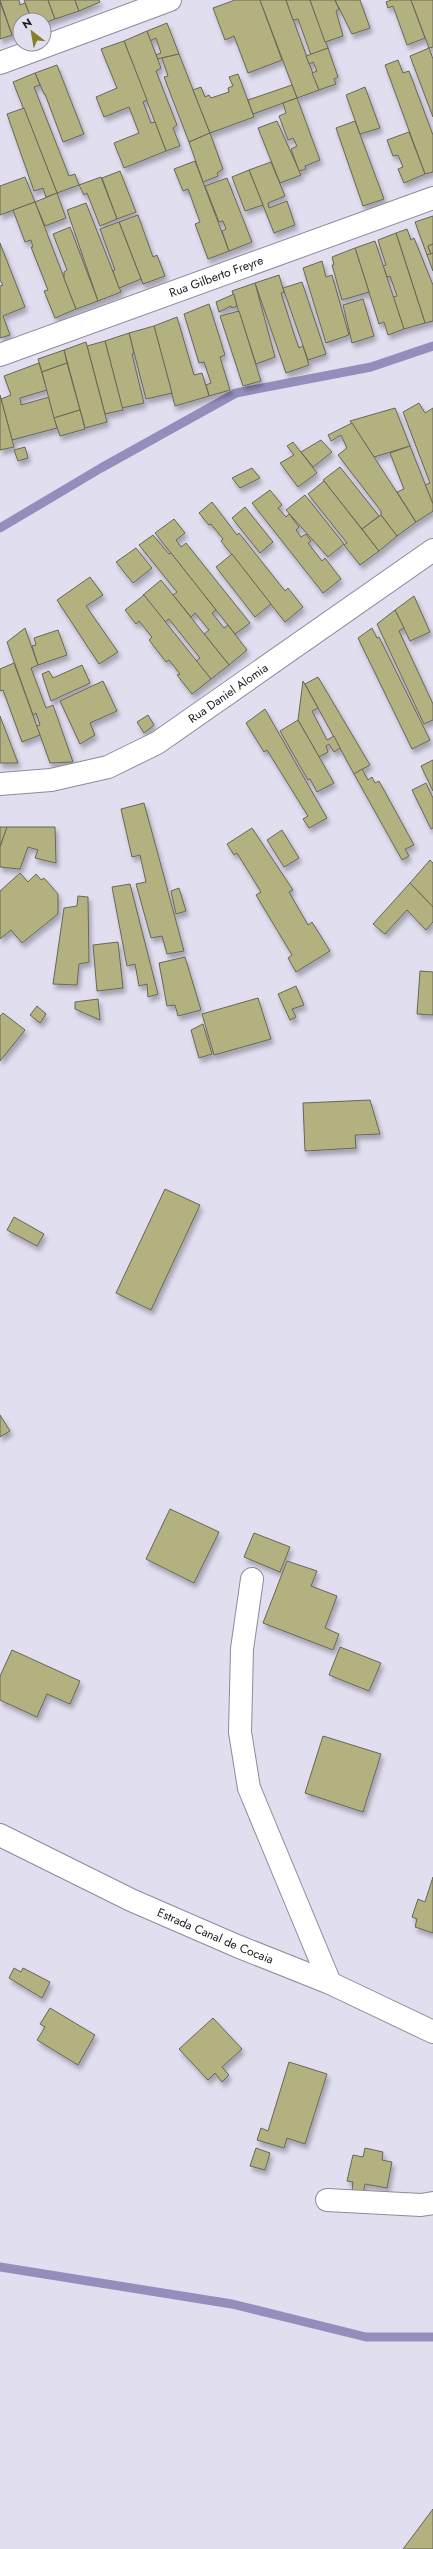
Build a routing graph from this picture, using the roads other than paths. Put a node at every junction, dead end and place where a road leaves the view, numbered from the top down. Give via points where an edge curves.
1 (170, 0) edge
2 (0, 63) edge
3 (433, 198) edge
4 (0, 355) edge
5 (433, 550) edge
6 (0, 784) edge
7 (252, 1579) dead end
8 (0, 1835) edge
9 (330, 1983) junction
10 (433, 2032) edge
11 (326, 2200) dead end
12 (433, 2203) edge

1 - 2 street
3 - 4 street, Rua Gilberto Freyre
5 - 6 street, Rua Daniel Alomia via 157,743 108,767 51,780
7 - 9 street via 242,1649 240,1732 249,1788
8 - 9 street, Estrada Canal de Cocaia via 131,1900
9 - 10 street, Estrada Canal de Cocaia
11 - 12 street via 421,2205

